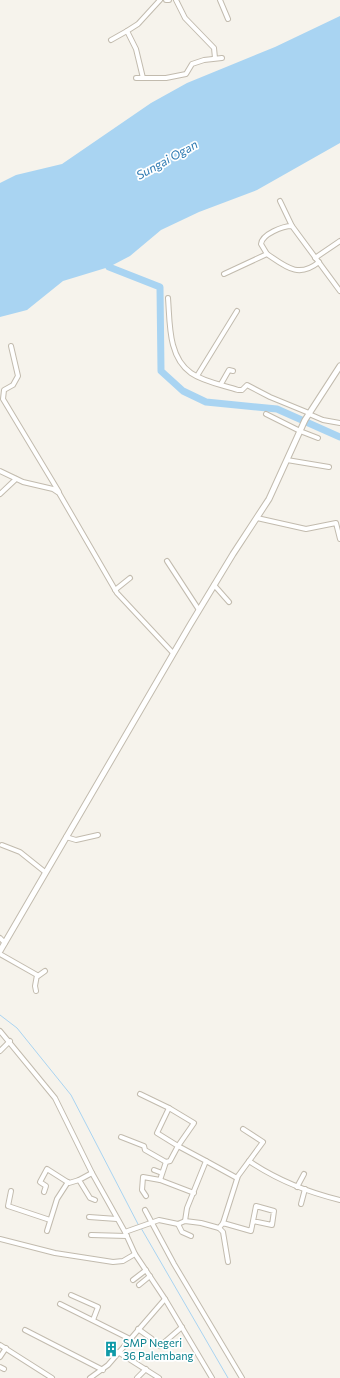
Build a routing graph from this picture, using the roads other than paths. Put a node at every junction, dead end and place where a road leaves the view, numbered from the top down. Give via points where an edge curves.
1 (160, 0) edge
2 (166, 0) edge
3 (169, 0) edge
4 (176, 0) edge
5 (220, 0) edge
6 (228, 19) dead end
7 (127, 32) junction
8 (111, 40) dead end
9 (215, 58) junction
10 (222, 58) dead end
11 (136, 78) dead end
12 (143, 78) junction
13 (280, 201) dead end
14 (292, 226) junction
15 (340, 241) edge
16 (267, 254) junction
17 (316, 258) junction
18 (318, 262) junction
19 (224, 274) dead end
20 (340, 291) edge
21 (168, 298) dead end
22 (237, 311) dead end
23 (11, 346) dead end
24 (340, 366) edge
25 (233, 371) dead end
26 (197, 376) junction
27 (221, 384) junction
28 (309, 413) junction
29 (266, 414) dead end
30 (340, 423) edge
31 (300, 431) junction
32 (318, 438) dead end
33 (287, 460) junction
34 (329, 467) dead end
35 (0, 471) edge
36 (16, 479) junction
37 (59, 493) junction
38 (0, 494) edge
39 (257, 518) junction
40 (340, 539) edge
41 (167, 561) dead end
42 (130, 578) dead end
43 (214, 585) junction
44 (115, 590) junction
45 (229, 602) dead end
46 (199, 610) junction
47 (173, 653) junction
48 (98, 835) dead end
49 (66, 837) junction
50 (2, 846) dead end
51 (46, 872) junction
52 (0, 938) edge
53 (5, 943) junction
54 (0, 951) edge
55 (0, 954) edge
56 (45, 971) dead end
57 (38, 976) junction
58 (36, 991) dead end
59 (0, 1031) edge
60 (10, 1041) junction
61 (0, 1051) edge
62 (140, 1094) dead end
63 (169, 1108) junction
64 (242, 1129) dead end
65 (121, 1137) dead end
66 (178, 1146) junction
67 (206, 1161) junction
68 (249, 1161) junction
69 (166, 1162) junction
70 (154, 1170) dead end
71 (92, 1173) junction
72 (162, 1174) junction
73 (304, 1174) dead end
74 (237, 1178) junction
75 (79, 1180) junction
76 (160, 1180) junction
77 (68, 1182) junction
78 (297, 1187) junction
79 (304, 1189) junction
80 (11, 1191) dead end
81 (44, 1192) dead end
82 (194, 1193) junction
83 (146, 1196) dead end
84 (95, 1200) dead end
85 (340, 1200) edge
86 (302, 1204) dead end
87 (145, 1210) dead end
88 (89, 1217) dead end
89 (117, 1219) junction
90 (50, 1220) junction
91 (185, 1221) junction
92 (253, 1221) junction
93 (223, 1222) junction
94 (150, 1223) junction
95 (178, 1224) junction
96 (219, 1228) junction
97 (47, 1231) dead end
98 (126, 1234) junction
99 (91, 1235) dead end
100 (191, 1236) dead end
101 (0, 1239) edge
102 (135, 1254) junction
103 (228, 1262) dead end
104 (146, 1270) junction
105 (150, 1276) junction
106 (133, 1280) dead end
107 (139, 1285) dead end
108 (71, 1295) dead end
109 (165, 1299) junction
110 (60, 1304) dead end
111 (94, 1320) junction
112 (182, 1327) junction
113 (138, 1329) junction
114 (26, 1330) dead end
115 (130, 1339) junction
116 (152, 1339) dead end
117 (0, 1345) edge
118 (160, 1346) dead end
119 (6, 1348) junction
120 (118, 1352) junction
121 (0, 1357) edge
122 (0, 1366) edge
123 (4, 1369) dead end
124 (146, 1369) junction
125 (103, 1370) junction
126 (43, 1373) junction
127 (40, 1378) edge
128 (52, 1378) edge
129 (90, 1378) edge
130 (137, 1378) edge
131 (159, 1378) edge
132 (212, 1378) edge
133 (242, 1378) edge

1 - 7 street
2 - 3 street
4 - 9 street via 186,18 214,48
5 - 6 street
7 - 8 street
7 - 12 street via 136,48
9 - 10 street
9 - 12 street via 192,64 186,74 166,78
11 - 12 street
13 - 14 street
14 - 16 street via 276,230 264,238 261,244
14 - 17 street
15 - 17 street
16 - 18 street via 289,268 301,271 311,268
16 - 19 street
17 - 18 street
18 - 20 street
21 - 26 street via 174,349 190,373
22 - 26 street
23 - 37 street via 18,376 12,385 4,390 3,399
24 - 28 street
25 - 27 street via 229,370
26 - 27 street
27 - 28 street via 238,390 247,385
28 - 30 street via 323,420
28 - 31 street
29 - 31 street
31 - 32 street
31 - 33 street
33 - 34 street
33 - 39 street via 270,499
35 - 36 street
36 - 37 street
36 - 38 street
37 - 44 street
39 - 40 street via 306,529 336,523
39 - 43 street
41 - 46 street
42 - 44 street
43 - 45 street
43 - 46 street
44 - 47 street
46 - 47 street
47 - 49 street
48 - 49 street via 76,840
49 - 51 street
50 - 51 street via 19,852
51 - 53 street
52 - 53 street
53 - 54 street
55 - 57 street
56 - 57 street
57 - 58 street
59 - 60 street
60 - 61 street
60 - 71 street via 55,1098
62 - 63 street
63 - 66 street via 156,1133
63 - 66 street via 194,1122
64 - 68 street via 263,1142
65 - 69 street via 144,1146 146,1150
66 - 67 street
66 - 69 street via 170,1161
67 - 74 street
67 - 82 street
68 - 74 street
68 - 78 street via 272,1176
69 - 72 street
70 - 72 street
71 - 75 street
71 - 89 street
72 - 76 street
73 - 78 street
74 - 93 street
75 - 77 street via 70,1184
75 - 84 street via 90,1198
76 - 82 street
76 - 83 street via 143,1177 142,1190
77 - 81 street via 47,1169 40,1182 46,1186
77 - 90 street via 58,1198
78 - 79 street
79 - 85 street
79 - 86 street
80 - 90 street via 8,1206
82 - 91 street via 187,1208
87 - 94 street
88 - 89 street
89 - 98 street
90 - 97 street
91 - 95 street
91 - 96 street
92 - 92 street via 257,1206 274,1211 272,1225
92 - 93 street via 251,1231
93 - 96 street
94 - 95 street via 159,1220
94 - 98 street
94 - 133 street
95 - 100 street via 182,1232
96 - 103 street via 223,1232
98 - 99 street
98 - 102 street
101 - 102 street via 55,1252 116,1262
102 - 104 street
104 - 105 street
104 - 106 street
105 - 107 street
105 - 109 street
108 - 111 street via 98,1307
109 - 112 street
109 - 113 street
110 - 111 street
111 - 115 street
112 - 118 street
112 - 132 street
113 - 115 street
113 - 116 street
114 - 125 street
115 - 120 street
117 - 119 street
119 - 121 street
119 - 126 street
120 - 124 street
120 - 125 street
122 - 123 street
124 - 130 street
124 - 131 street
125 - 129 street
126 - 127 street
126 - 128 street

